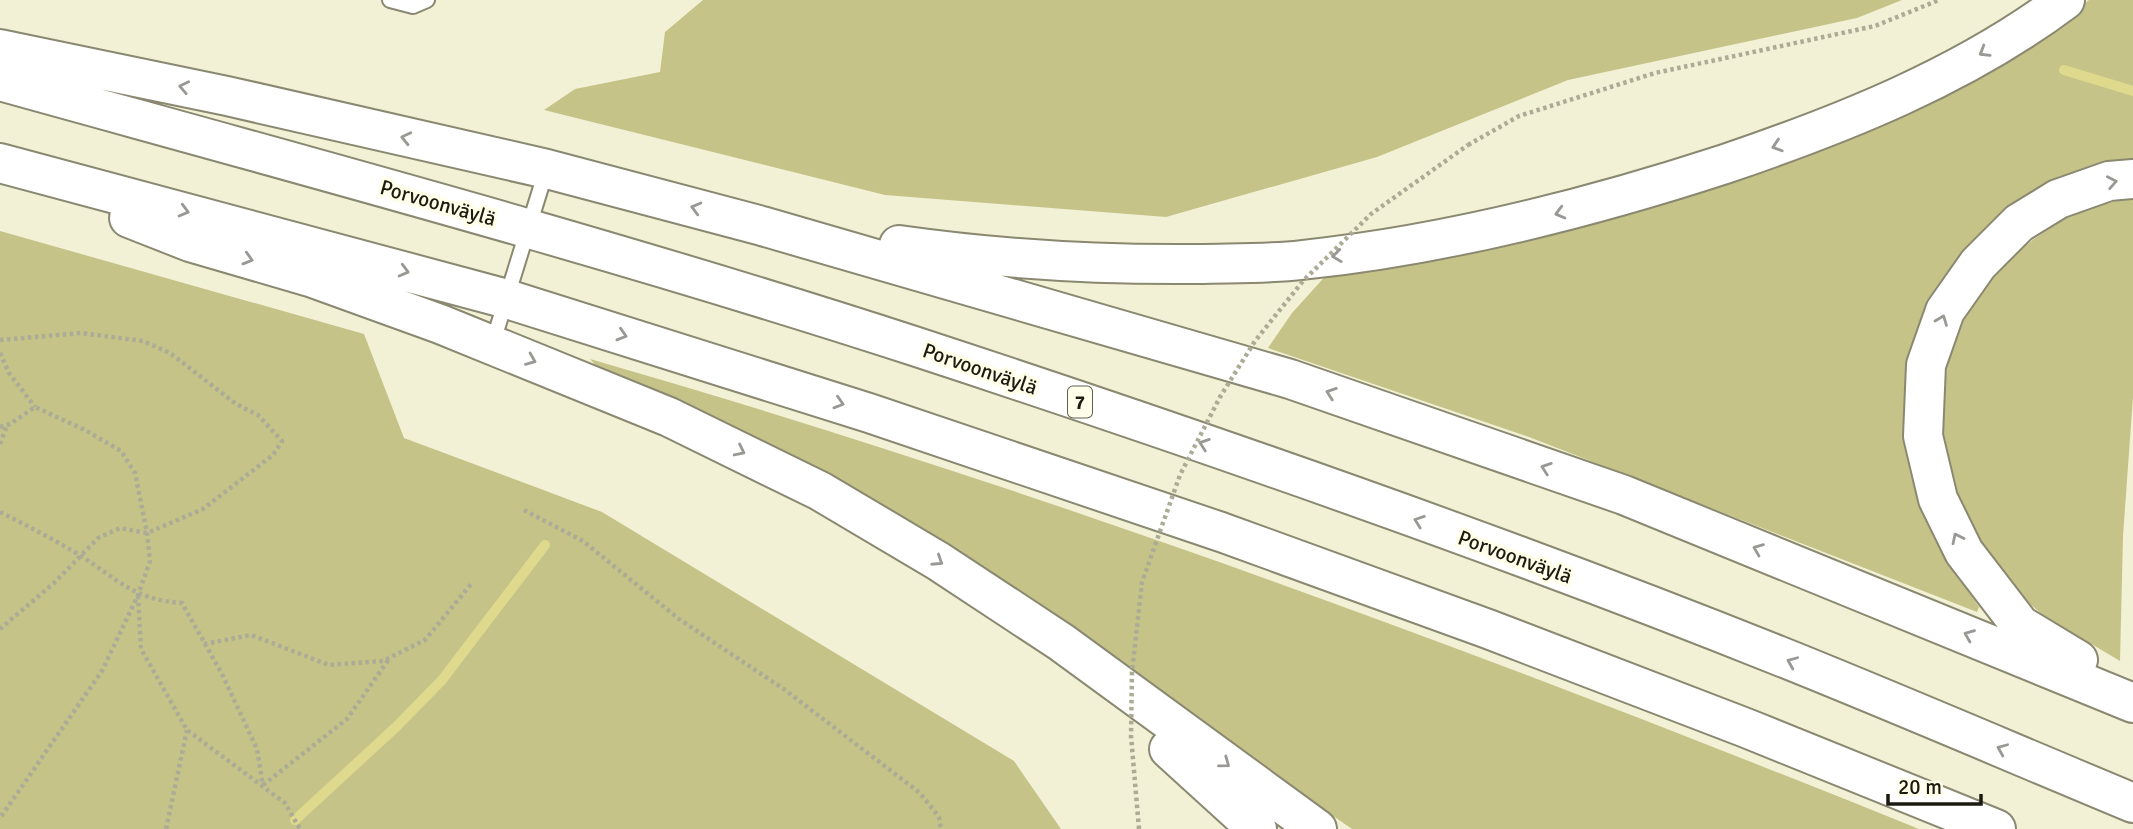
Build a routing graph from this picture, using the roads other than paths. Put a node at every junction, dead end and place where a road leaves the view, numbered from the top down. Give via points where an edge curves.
1 (390, 0) edge
2 (427, 0) edge
3 (2065, 0) edge
4 (0, 48) edge
5 (0, 81) edge
6 (0, 165) edge
7 (547, 169) junction
8 (2133, 179) edge
9 (762, 226) junction
10 (528, 228) junction
11 (507, 299) junction
12 (492, 345) junction
13 (990, 596) junction
14 (2133, 694) edge
15 (2133, 704) edge
16 (2133, 803) edge
17 (1257, 829) edge
18 (1317, 829) edge
19 (1996, 829) edge

1 - 2 lane via 413,6
3 -> 9 highway via 1954,70 1792,142 1558,214 1390,249 1299,260 1130,265 969,255
7 -> 4 highway
5 - 10 highway, Porvoonväylä / 7
6 -> 11 highway
6 -> 12 highway via 190,242 310,276
9 -> 7 highway
7 - 10 lane
14 -> 8 highway via 2020,625 1964,552 1938,499 1923,436 1926,365 1945,311 1978,264 2019,223 2058,199 2109,181
15 -> 9 highway via 1624,495 1290,379
10 - 11 lane
16 -> 10 highway, Porvoonväylä / 7 via 1776,655 1243,457 912,346
11 - 12 lane
11 -> 19 highway via 869,413 1222,532 1488,629
12 -> 13 highway via 669,417 807,485 880,525
13 - 17 highway via 1050,658 1155,736
13 -> 18 highway via 1061,642

